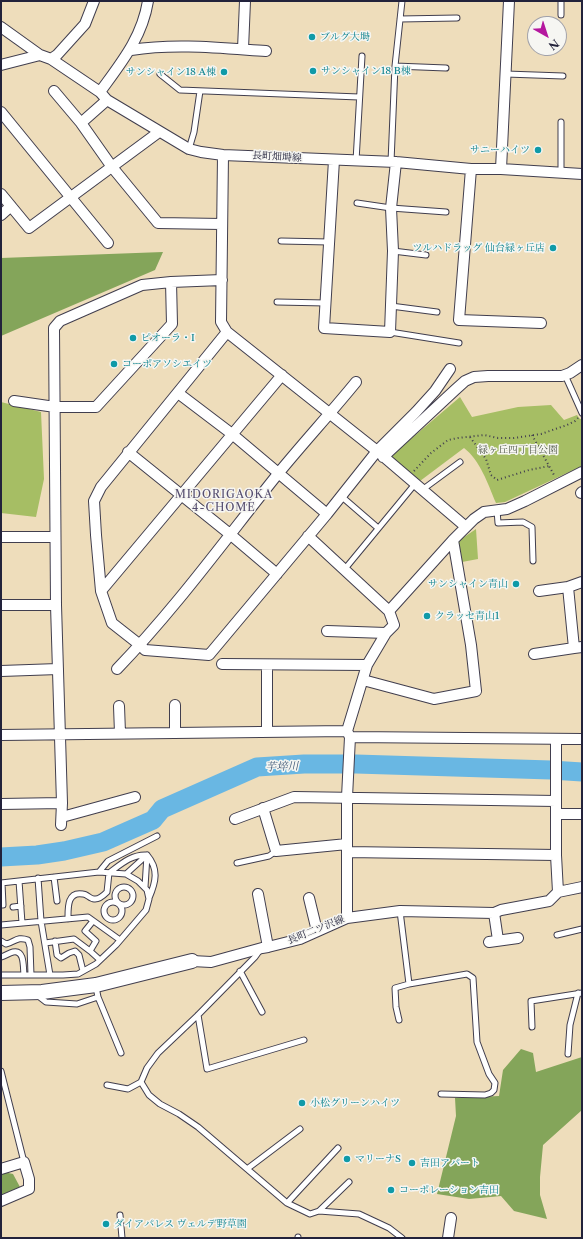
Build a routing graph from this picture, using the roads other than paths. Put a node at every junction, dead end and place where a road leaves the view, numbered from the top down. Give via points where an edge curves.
1 (94, 1) edge
2 (148, 1) edge
3 (245, 1) edge
4 (402, 1) edge
5 (509, 1) edge
6 (560, 1) edge
7 (561, 15) dead end
8 (457, 18) dead end
9 (400, 19) junction
10 (1, 28) edge
11 (130, 50) junction
12 (243, 50) junction
13 (266, 51) dead end
14 (40, 54) junction
15 (362, 56) dead end
16 (51, 59) junction
17 (1, 65) edge
18 (395, 66) junction
19 (446, 68) dead end
20 (160, 74) dead end
21 (506, 74) junction
22 (563, 76) dead end
23 (54, 91) dead end
24 (200, 91) junction
25 (100, 92) junction
26 (359, 97) junction
27 (106, 100) junction
28 (1, 112) edge
29 (561, 122) dead end
30 (81, 123) junction
31 (159, 132) junction
32 (189, 149) junction
33 (223, 155) junction
34 (334, 160) junction
35 (356, 161) junction
36 (394, 162) junction
37 (112, 167) junction
38 (471, 169) junction
39 (501, 169) junction
40 (561, 172) junction
41 (582, 174) edge
42 (1, 194) edge
43 (71, 197) junction
44 (357, 203) dead end
45 (11, 206) junction
46 (391, 208) junction
47 (446, 212) dead end
48 (1, 215) edge
49 (222, 224) junction
50 (281, 241) dead end
51 (329, 242) junction
52 (108, 244) dead end
53 (393, 251) junction
54 (426, 256) dead end
55 (222, 280) junction
56 (171, 282) junction
57 (276, 302) dead end
58 (326, 303) junction
59 (391, 306) junction
60 (436, 312) dead end
61 (541, 323) dead end
62 (227, 332) junction
63 (390, 332) junction
64 (459, 343) dead end
65 (582, 365) edge
66 (450, 369) dead end
67 (282, 375) junction
68 (565, 375) junction
69 (356, 382) dead end
70 (178, 393) junction
71 (14, 401) dead end
72 (55, 407) junction
73 (330, 413) junction
74 (582, 413) edge
75 (232, 434) junction
76 (128, 452) junction
77 (380, 454) junction
78 (460, 462) dead end
79 (582, 472) edge
80 (278, 474) junction
81 (415, 484) junction
82 (182, 496) junction
83 (340, 496) junction
84 (497, 510) junction
85 (326, 514) junction
86 (466, 527) junction
87 (378, 528) junction
88 (231, 535) junction
89 (308, 536) junction
90 (1, 537) edge
91 (55, 537) junction
92 (453, 540) junction
93 (534, 561) dead end
94 (344, 570) junction
95 (277, 574) junction
96 (582, 582) edge
97 (568, 587) junction
98 (101, 591) junction
99 (539, 591) dead end
100 (1, 605) edge
101 (56, 605) junction
102 (388, 611) junction
103 (327, 631) dead end
104 (386, 633) junction
105 (140, 645) junction
106 (578, 648) edge
107 (534, 654) dead end
108 (222, 664) dead end
109 (267, 665) junction
110 (367, 665) junction
111 (58, 669) junction
112 (117, 669) dead end
113 (1, 671) edge
114 (364, 680) junction
115 (175, 705) dead end
116 (118, 706) dead end
117 (267, 732) junction
118 (120, 733) junction
119 (59, 734) junction
120 (175, 734) junction
121 (349, 734) junction
122 (1, 735) edge
123 (556, 739) junction
124 (582, 739) edge
125 (135, 797) dead end
126 (347, 797) junction
127 (556, 801) junction
128 (62, 803) junction
129 (1, 804) edge
130 (263, 808) junction
131 (556, 814) junction
132 (582, 814) edge
133 (235, 819) dead end
134 (157, 836) dead end
135 (347, 848) junction
136 (276, 851) junction
137 (147, 854) junction
138 (556, 855) junction
139 (237, 863) dead end
140 (99, 872) junction
141 (109, 872) junction
142 (126, 874) junction
143 (54, 876) junction
144 (38, 878) junction
145 (136, 880) junction
146 (19, 881) junction
147 (1, 883) edge
148 (144, 887) junction
149 (582, 887) edge
150 (130, 889) junction
151 (558, 892) junction
152 (258, 894) dead end
153 (309, 898) dead end
154 (149, 900) junction
155 (57, 901) dead end
156 (118, 904) junction
157 (1, 905) edge
158 (21, 906) junction
159 (13, 907) dead end
160 (400, 911) junction
161 (494, 913) junction
162 (347, 918) junction
163 (68, 919) junction
164 (107, 919) junction
165 (41, 921) junction
166 (93, 921) junction
167 (22, 922) junction
168 (1, 925) edge
169 (101, 926) junction
170 (582, 929) edge
171 (317, 931) junction
172 (557, 935) dead end
173 (518, 938) dead end
174 (120, 940) junction
175 (1, 941) edge
176 (56, 941) junction
177 (45, 943) junction
178 (265, 947) junction
179 (90, 951) junction
180 (1, 957) edge
181 (100, 960) junction
182 (192, 961) joint
183 (83, 971) junction
184 (240, 971) junction
185 (24, 975) junction
186 (32, 975) junction
187 (50, 975) junction
188 (1, 976) edge
189 (409, 984) junction
190 (97, 991) junction
191 (1, 993) edge
192 (580, 993) edge
193 (262, 1012) dead end
194 (198, 1015) junction
195 (399, 1020) dead end
196 (532, 1027) dead end
197 (304, 1040) dead end
198 (121, 1053) dead end
199 (568, 1054) dead end
200 (1, 1071) edge
201 (141, 1082) junction
202 (107, 1085) dead end
203 (441, 1094) dead end
204 (300, 1129) dead end
205 (338, 1148) dead end
206 (24, 1162) junction
207 (1, 1169) edge
208 (247, 1169) junction
209 (349, 1182) dead end
210 (1, 1201) edge
211 (288, 1203) junction
212 (319, 1211) junction
213 (120, 1215) dead end
214 (451, 1218) dead end
215 (122, 1238) edge
216 (402, 1238) edge
217 (448, 1238) edge

1 - 16 street via 85,24
2 - 11 street via 141,28
3 - 12 street
4 - 9 lane
5 - 21 street
6 - 7 lane
8 - 9 lane
9 - 18 lane
10 - 14 street, 長町畑塒線
11 - 12 street via 182,46
11 - 25 street
12 - 13 street
14 - 16 street, 長町畑塒線
14 - 17 street
15 - 26 lane
16 - 25 street, 長町畑塒線
18 - 19 lane
18 - 36 lane
20 - 24 lane via 180,90
21 - 22 lane
21 - 39 street
23 - 30 street
24 - 26 lane
24 - 32 lane
25 - 27 street, 長町畑塒線
26 - 35 lane
27 - 30 street
27 - 31 street, 長町畑塒線
28 - 43 street
29 - 40 lane
30 - 37 street
31 - 32 street, 長町畑塒線
31 - 37 street
32 - 33 street, 長町畑塒線
33 - 34 street, 長町畑塒線
33 - 49 street
34 - 35 street, 長町畑塒線
34 - 51 street
35 - 36 street, 長町畑塒線
36 - 38 street, 長町畑塒線
36 - 46 street
37 - 43 street
37 - 49 street via 158,223
38 - 39 street, 長町畑塒線
38 - 61 street via 459,320
39 - 40 street, 長町畑塒線
40 - 41 street, 長町畑塒線
42 - 45 street
43 - 45 street via 29,228
43 - 52 street
44 - 46 lane
45 - 48 street
46 - 47 lane
46 - 53 street
49 - 55 street
50 - 51 lane
51 - 58 street
53 - 54 lane
53 - 59 street
55 - 56 street
55 - 62 street via 221,322
56 - 72 street via 172,324 96,407
56 - 72 street via 142,285 60,321 54,328
57 - 58 lane
58 - 63 street via 324,328
59 - 60 lane
59 - 63 street
62 - 67 street
62 - 70 street
63 - 64 lane
65 - 68 street
66 - 77 street via 435,391
67 - 73 street
67 - 75 street
68 - 74 lane
68 - 77 street via 474,377 465,381
69 - 73 street
70 - 75 street
70 - 76 street
71 - 72 street
72 - 91 street
73 - 77 street
73 - 80 street
75 - 80 street
75 - 82 street
76 - 82 street
76 - 98 street via 101,487 94,501
77 - 81 street
77 - 83 street
78 - 81 lane
79 - 84 street via 507,509
80 - 85 street
80 - 88 street
81 - 86 street
81 - 87 lane
82 - 88 street
82 - 98 street
83 - 85 street
83 - 87 lane
84 - 86 street via 484,512
84 - 93 lane via 498,523 523,522 532,527
85 - 89 street
86 - 92 street
87 - 94 lane
88 - 95 street
88 - 105 street
89 - 94 street
89 - 95 street
90 - 91 street
91 - 101 street
92 - 102 street
92 - 114 street via 476,691 434,699
94 - 102 street
95 - 105 street via 209,655 145,650
96 - 97 street
97 - 99 street
97 - 106 street
98 - 105 street via 112,623
100 - 101 street
101 - 111 street
102 - 104 street via 394,625
103 - 104 street
104 - 110 street
105 - 112 street
106 - 107 street
108 - 109 street
109 - 110 street
109 - 117 street
110 - 114 street
111 - 113 street
111 - 119 street
114 - 121 street
115 - 120 street
116 - 118 street
117 - 120 street
117 - 121 street
118 - 119 street
118 - 120 street
119 - 122 street
119 - 128 street
121 - 123 street
121 - 126 street
123 - 124 street
123 - 127 street
125 - 128 street via 62,821
126 - 127 street
126 - 130 street via 294,797
126 - 135 street
127 - 131 street
128 - 129 street
130 - 133 street
130 - 136 street
131 - 132 street
131 - 138 street
134 - 140 lane via 108,861
135 - 136 street
135 - 138 street
135 - 162 street
136 - 139 lane via 270,856
137 - 141 lane via 131,858
137 - 142 lane
137 - 148 lane
137 - 154 lane via 153,864 156,879
138 - 151 street
140 - 141 lane
140 - 143 lane
141 - 142 lane
141 - 163 lane via 107,892 99,899 76,894 68,903
142 - 145 lane
143 - 144 lane
143 - 155 lane
144 - 146 lane
144 - 165 lane
145 - 148 lane
145 - 150 lane
146 - 147 lane
146 - 158 lane
147 - 157 lane
148 - 154 lane
149 - 151 street, 長町二ツ沢線
150 - 156 lane via 118,889 115,895
150 - 156 lane via 134,897 132,902 124,906
151 - 161 street, 長町二ツ沢線 via 549,901
152 - 178 street
153 - 171 street
154 - 174 lane via 146,910
156 - 164 lane via 106,904 103,910
156 - 164 lane via 122,909 120,917 112,921
158 - 159 lane
158 - 167 lane
160 - 161 street, 長町二ツ沢線
160 - 162 street, 長町二ツ沢線
160 - 189 lane
161 - 173 street via 494,941
162 - 171 street, 長町二ツ沢線
163 - 165 lane
163 - 166 lane via 88,917
164 - 169 lane
165 - 167 lane
165 - 177 lane
166 - 169 lane
166 - 179 lane via 85,931 96,941
167 - 168 lane
169 - 174 lane
170 - 172 lane
171 - 178 street, 長町二ツ沢線 via 300,939
174 - 181 lane
175 - 186 lane via 6,944 22,938 28,940
176 - 177 lane
176 - 179 lane via 74,939
176 - 183 lane via 57,955 61,958 75,951 79,955
177 - 187 lane
178 - 182 street, 長町二ツ沢線 via 211,962
178 - 184 lane
179 - 181 lane
180 - 185 lane via 14,951 19,953 22,956
181 - 183 lane
182 - 190 street, 長町二ツ沢線
183 - 187 lane via 78,974
184 - 193 lane
184 - 194 lane
185 - 186 lane
185 - 188 lane
186 - 187 lane
189 - 195 lane via 395,988
189 - 203 lane via 467,974 473,978 477,1042 494,1083 494,1090 485,1095
190 - 191 street, 長町二ツ沢線
190 - 198 lane
192 - 196 lane via 531,1001
192 - 199 lane via 570,1025
194 - 197 lane via 207,1070
194 - 201 lane via 158,1053
200 - 206 lane
201 - 202 lane via 128,1089
201 - 208 lane via 149,1095 198,1127
204 - 208 lane
205 - 211 lane
206 - 207 street
206 - 210 street via 29,1189
208 - 211 lane
209 - 212 lane
211 - 212 lane via 310,1214
212 - 216 lane via 359,1214 389,1228
213 - 215 lane
214 - 217 street

